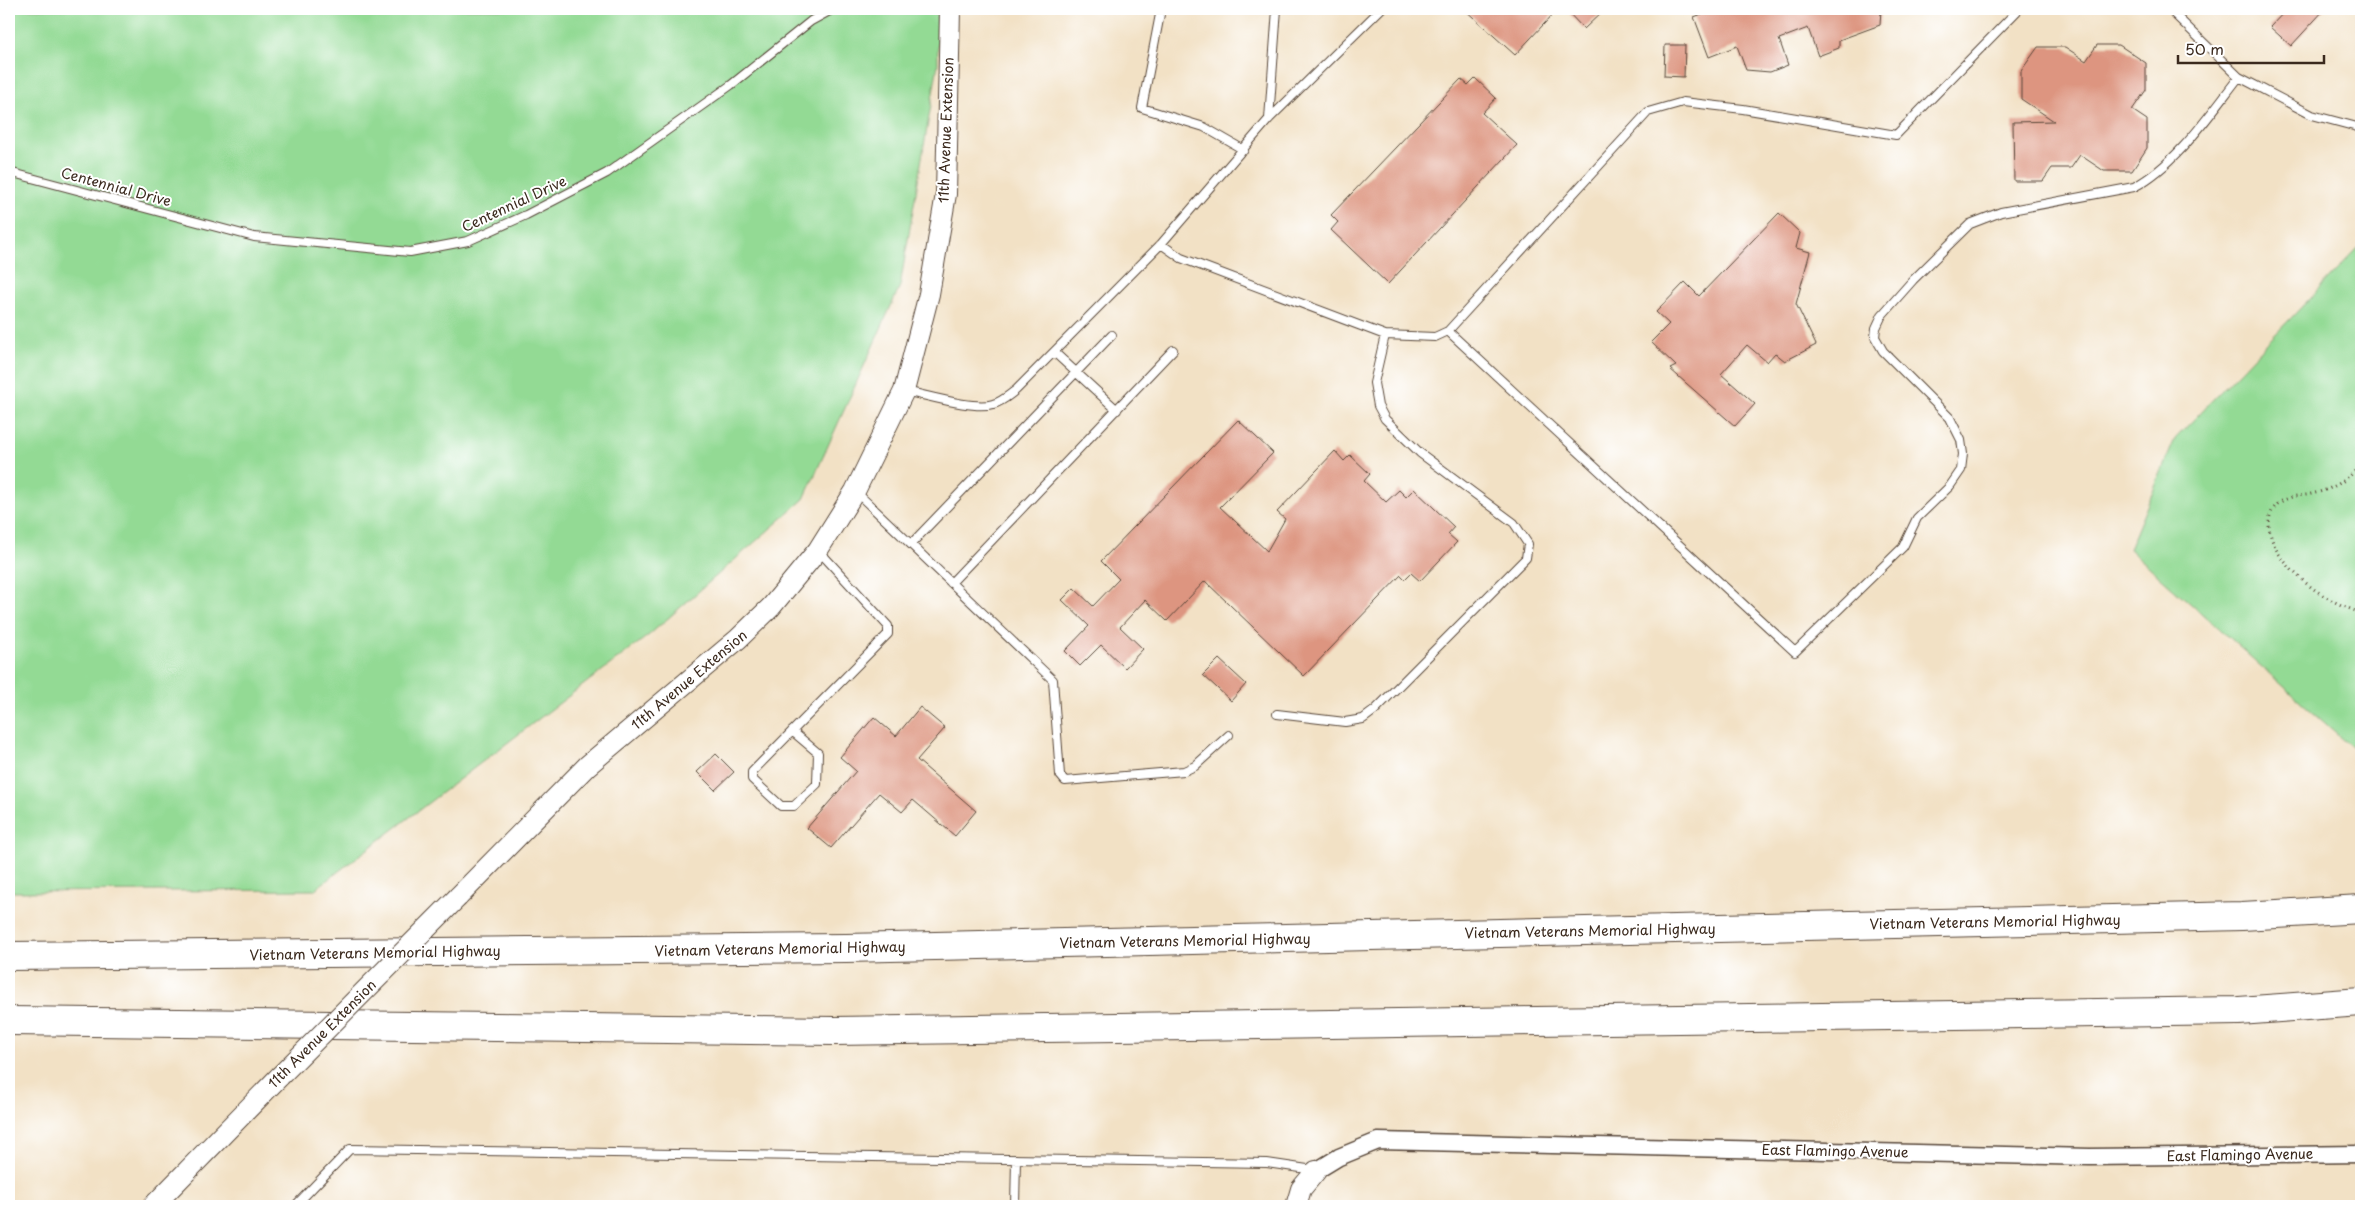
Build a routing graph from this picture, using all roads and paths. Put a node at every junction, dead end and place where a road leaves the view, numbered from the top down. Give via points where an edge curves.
1 (834, 9) edge
2 (950, 9) edge
3 (1161, 9) edge
4 (1277, 9) edge
5 (1381, 9) edge
6 (2019, 9) edge
7 (2169, 9) edge
8 (2239, 77) junction
9 (1270, 119) junction
10 (2361, 128) edge
11 (1244, 150) junction
12 (9, 172) edge
13 (1161, 244) junction
14 (1448, 331) junction
15 (1385, 335) junction
16 (1112, 336) dead end
17 (1173, 350) dead end
18 (1054, 352) junction
19 (1077, 372) junction
20 (904, 391) junction
21 (1117, 410) junction
22 (2361, 462) edge
23 (855, 491) junction
24 (911, 544) junction
25 (818, 550) junction
26 (951, 583) junction
27 (2361, 613) edge
28 (1277, 714) dead end
29 (792, 731) junction
30 (1229, 734) dead end
31 (2361, 909) edge
32 (9, 956) edge
33 (2361, 1002) edge
34 (9, 1021) edge
35 (2361, 1154) edge
36 (1016, 1159) junction
37 (1316, 1171) junction
38 (153, 1206) edge
39 (295, 1206) edge
40 (1015, 1206) edge
41 (1296, 1206) edge

1 - 12 lane, Centennial Drive via 810,21 731,85 607,173 526,215 468,240 410,252 254,237
2 - 20 street, 11th Avenue Extension via 946,194 929,294
3 - 11 lane via 1142,108 1204,127
4 - 9 lane
5 - 9 lane
6 - 14 lane via 1896,135 1744,109 1682,102 1648,112
7 - 8 lane
8 - 10 lane via 2312,115
8 - 14 lane via 2166,166 2148,180 2134,187 2001,212 1970,224 1882,314 1875,338 1950,418 1961,440 1961,470 1950,486 1917,518 1903,546 1795,652
9 - 11 lane
11 - 13 lane
13 - 15 lane via 1181,258
13 - 18 lane
14 - 15 lane via 1435,337
15 - 28 lane via 1374,382 1378,406 1385,419 1420,453 1514,524 1528,544 1526,558 1389,697 1363,719 1345,722
16 - 19 lane
17 - 21 lane
18 - 19 lane
18 - 20 lane via 1016,390 993,404 978,406
19 - 21 lane
19 - 24 lane
20 - 23 street, 11th Avenue Extension
21 - 26 lane
22 - 27 path via 2357,470 2342,482 2278,504 2270,512 2267,525 2270,536 2294,572 2313,589
23 - 24 lane
23 - 25 street, 11th Avenue Extension
24 - 26 lane
25 - 29 lane via 889,630
25 - 38 street, 11th Avenue Extension, bridge via 771,607 738,639 587,766
26 - 30 lane via 1053,680 1060,775 1065,781 1184,771 1195,766
29 - 29 lane via 752,772 752,779 780,806 794,806 817,784 818,753
31 - 32 highway, Vietnam Veterans Memorial Highway via 2242,916 846,948
33 - 34 highway via 2239,1011 834,1031
35 - 37 street, East Flamingo Avenue via 2080,1156 1378,1141 1339,1157
36 - 37 lane via 1267,1163
36 - 39 lane via 350,1149
36 - 40 lane
37 - 41 street via 1302,1189

